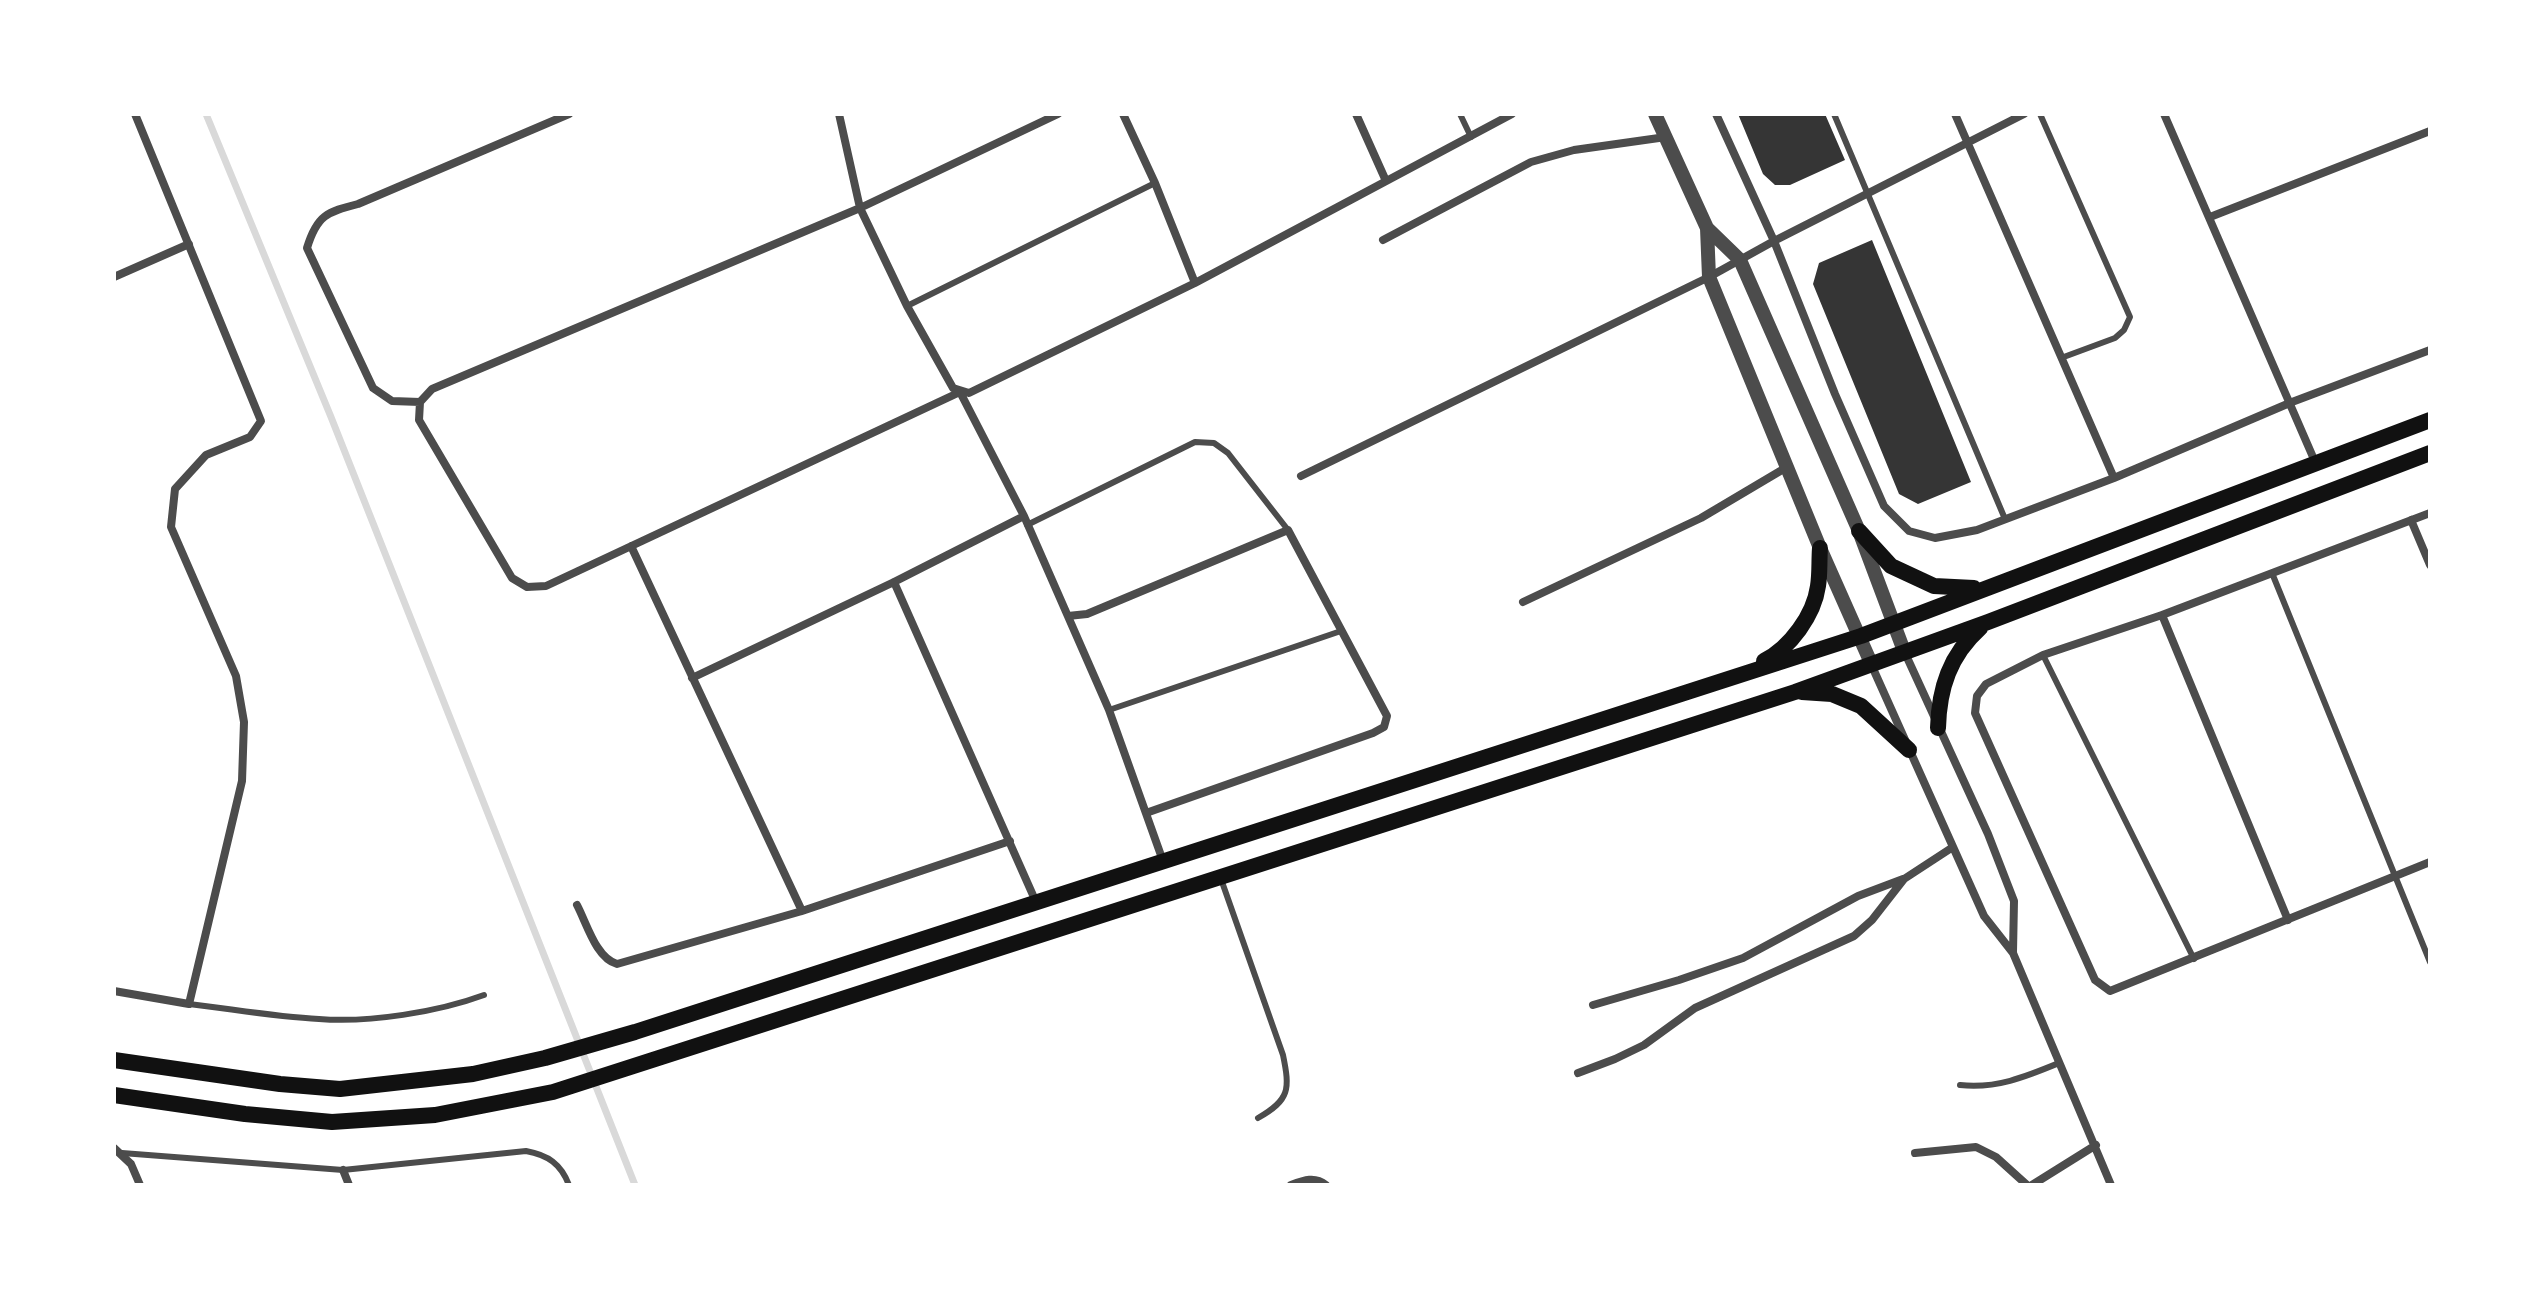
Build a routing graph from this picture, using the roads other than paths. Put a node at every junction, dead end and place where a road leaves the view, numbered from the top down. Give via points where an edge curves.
1 (135, 114) edge
2 (569, 114) edge
3 (839, 114) edge
4 (1058, 114) edge
5 (1123, 114) edge
6 (1356, 114) edge
7 (1460, 114) edge
8 (1512, 114) edge
9 (1655, 114) edge
10 (1716, 114) edge
11 (1834, 114) edge
12 (1955, 114) edge
13 (2024, 114) edge
14 (2040, 114) edge
15 (2164, 114) edge
16 (2430, 131) edge
17 (1471, 137) junction
18 (1666, 137) junction
19 (1966, 144) junction
20 (1386, 181) junction
21 (1155, 183) junction
22 (1867, 194) junction
23 (860, 208) junction
24 (2210, 217) junction
25 (1707, 228) junction
26 (1383, 240) dead end
27 (1774, 241) junction
28 (189, 244) junction
29 (1740, 260) junction
30 (114, 277) edge
31 (1709, 277) junction
32 (1195, 283) junction
33 (907, 306) junction
34 (2430, 350) edge
35 (2061, 358) junction
36 (960, 392) junction
37 (420, 402) junction
38 (2292, 402) junction
39 (2430, 420) edge
40 (2430, 453) edge
41 (2316, 464) junction
42 (1787, 467) junction
43 (1301, 476) dead end
44 (2114, 478) junction
45 (2430, 513) edge
46 (2005, 519) junction
47 (2411, 520) junction
48 (1026, 521) junction
49 (1288, 530) junction
50 (1859, 531) junction
51 (631, 546) junction
52 (1820, 548) junction
53 (2430, 565) edge
54 (2272, 573) junction
55 (894, 582) junction
56 (1982, 588) junction
57 (1523, 602) dead end
58 (2162, 615) junction
59 (1068, 616) junction
60 (1988, 622) junction
61 (1894, 623) junction
62 (1341, 631) junction
63 (1861, 636) junction
64 (1904, 651) junction
65 (2043, 655) junction
66 (1871, 663) junction
67 (1738, 674) junction
68 (692, 678) junction
69 (1795, 692) junction
70 (1109, 710) junction
71 (1938, 728) junction
72 (1909, 750) junction
73 (1146, 813) junction
74 (1010, 841) junction
75 (1953, 847) junction
76 (1163, 861) junction
77 (2430, 862) edge
78 (2396, 875) junction
79 (1220, 877) junction
80 (1904, 879) junction
81 (1036, 902) junction
82 (577, 905) dead end
83 (802, 911) junction
84 (2288, 920) junction
85 (2013, 953) junction
86 (2194, 959) junction
87 (2430, 962) edge
88 (114, 991) edge
89 (484, 995) dead end
90 (189, 1004) junction
91 (1593, 1005) dead end
92 (114, 1060) edge
93 (2059, 1063) junction
94 (1578, 1073) dead end
95 (1960, 1085) dead end
96 (114, 1095) edge
97 (1258, 1118) dead end
98 (2096, 1145) junction
99 (118, 1150) edge
100 (1915, 1153) dead end
101 (343, 1170) junction
102 (140, 1185) edge
103 (349, 1185) edge
104 (569, 1185) edge
105 (1291, 1185) edge
106 (1326, 1185) edge
107 (2029, 1185) edge
108 (2111, 1185) edge

1 - 28 street
2 - 37 street via 331,211 314,225 307,248 373,388 392,401
3 - 23 street
4 - 23 street
5 - 21 street
6 - 20 street
7 - 17 lane
8 - 17 street
9 - 18 street
10 - 27 street
11 - 22 lane
12 - 19 street
13 - 19 street
14 - 35 lane via 2130,317 2115,338
15 - 24 street
16 - 24 street
17 - 20 street
18 - 25 street
18 - 26 street via 1531,162
19 - 22 street
19 - 35 street
20 - 32 street
21 - 32 street
21 - 33 lane
22 - 27 street
22 - 46 lane
23 - 33 street
23 - 37 street via 432,389
24 - 38 street
25 - 29 street
25 - 31 street
27 - 29 street
27 - 46 street via 1884,506 1909,531 1935,538
28 - 30 street
28 - 90 street via 261,421 250,437 206,455 175,489 171,527 236,676 244,722 242,781
29 - 31 street
29 - 50 street
31 - 42 street
31 - 43 street
32 - 36 street via 969,393
33 - 36 street
34 - 38 street
35 - 44 street
36 - 48 street
36 - 51 street
37 - 51 street via 419,420 512,578 527,587 546,586
38 - 41 street
38 - 44 street
39 - 41 main road
40 - 60 main road
41 - 56 main road
42 - 52 street
42 - 57 street via 1701,518
44 - 46 street
45 - 47 street
47 - 53 street
47 - 54 street
48 - 49 lane via 1195,442 1214,443 1228,453
48 - 55 street
48 - 59 street
49 - 59 street via 1087,614
49 - 62 street
50 - 56 main road via 1891,566 1934,586
50 - 61 street
51 - 68 street
52 - 63 street
52 - 67 main road via 1818,589 1802,626 1774,656
54 - 58 street
54 - 78 lane
55 - 68 street
55 - 74 street
56 - 61 main road
58 - 65 street
58 - 84 street
59 - 70 street
60 - 64 main road
60 - 71 main road via 1954,657 1944,680
61 - 63 main road
61 - 64 street
62 - 70 lane
62 - 73 street via 1387,716 1384,727
63 - 66 street
63 - 67 main road
64 - 66 main road
64 - 71 street
65 - 86 lane
65 - 86 street via 1986,684 1977,696 1975,713 2095,980 2110,991
66 - 69 main road
66 - 72 street
67 - 76 main road
68 - 83 street
69 - 72 main road via 1832,694 1861,706
69 - 79 main road
70 - 73 street
71 - 85 street via 2014,901
72 - 75 street
73 - 76 street
74 - 81 street
74 - 83 street
75 - 80 street
75 - 85 street via 1984,916
76 - 81 main road
77 - 78 street
78 - 84 street
78 - 87 lane
79 - 96 main road via 553,1092 435,1115 332,1122
79 - 97 lane via 1289,1083 1284,1098
80 - 91 street via 1835,907 1743,958
80 - 94 street via 1854,936 1695,1008 1644,1045
81 - 92 main road via 635,1032 473,1074 340,1089
82 - 83 street via 602,954 617,964
84 - 86 street
85 - 93 street
88 - 90 street
89 - 90 lane via 403,1015 321,1020
93 - 95 lane via 1996,1086
93 - 98 street
98 - 107 street
98 - 108 street
99 - 101 lane
99 - 102 street
100 - 107 street via 1976,1147
101 - 103 street
101 - 104 lane via 526,1151 554,1161
105 - 106 street via 1307,1179

